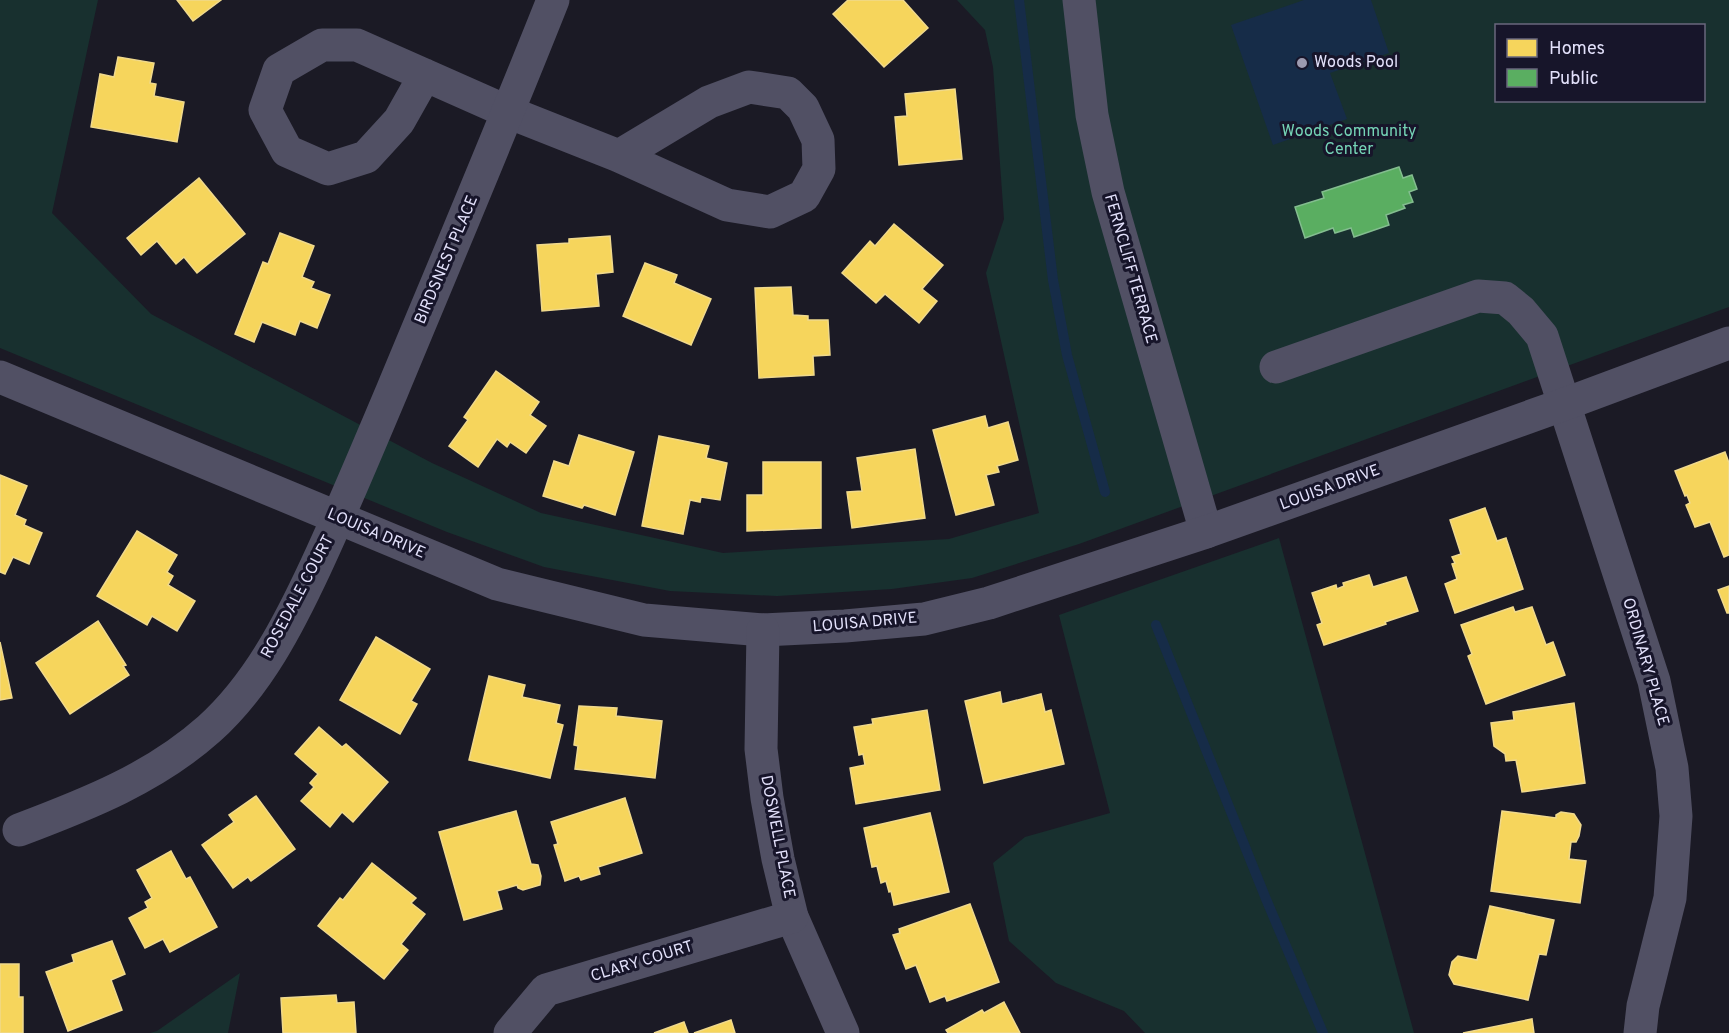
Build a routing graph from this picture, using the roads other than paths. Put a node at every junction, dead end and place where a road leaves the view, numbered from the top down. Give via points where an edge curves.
1 (553, 0) edge
2 (1079, 0) edge
3 (425, 75) junction
4 (508, 112) junction
5 (619, 156) junction
6 (1729, 343) edge
7 (1276, 367) dead end
8 (0, 377) edge
9 (1565, 404) junction
10 (338, 518) junction
11 (1206, 532) junction
12 (763, 630) junction
13 (20, 830) dead end
14 (792, 917) junction
15 (510, 1033) edge
16 (843, 1033) edge
17 (1640, 1033) edge

1 - 4 street, BIRDSNEST PLACE
2 - 11 street, FERNCLIFF TERRACE via 1092,116 1108,192
3 - 3 street via 357,45 322,45 279,70 265,110 287,151 328,169 366,157 399,121
3 - 4 street
4 - 5 street
4 - 10 street, BIRDSNEST PLACE
5 - 5 street via 709,102 749,87 788,93 804,108 818,140 819,169 804,196 770,212 727,205
6 - 9 street, LOUISA DRIVE
7 - 9 street, ORDINARY PLACE via 1478,296 1504,298 1542,336
8 - 10 street, LOUISA DRIVE
9 - 11 street, LOUISA DRIVE
9 - 17 street, ORDINARY PLACE via 1654,681 1672,768 1676,816 1670,898
10 - 12 street, LOUISA DRIVE via 497,584 644,620
10 - 13 street, ROSEDALE COURT via 273,650 242,695 211,728 142,778
11 - 12 street, LOUISA DRIVE via 989,603 924,619
12 - 14 street, DOSWELL PLACE via 761,749
14 - 15 street, CLARY COURT via 546,990
14 - 16 street, DOSWELL PLACE

